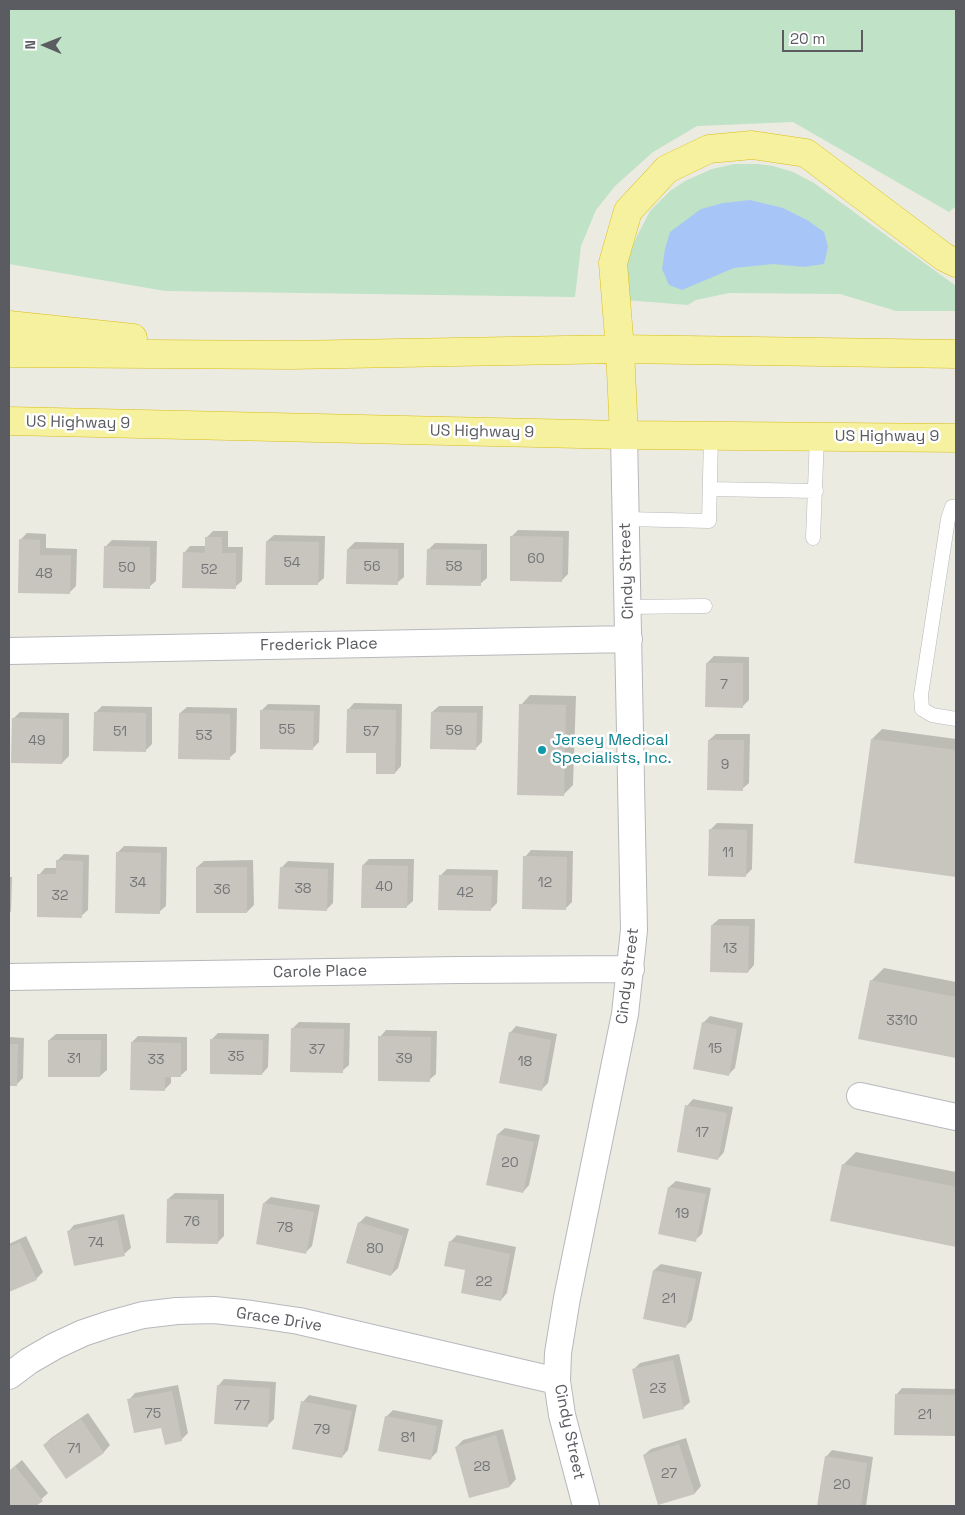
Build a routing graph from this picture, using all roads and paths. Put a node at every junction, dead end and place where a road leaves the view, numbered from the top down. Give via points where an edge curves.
1 (956, 263) edge
2 (9, 325) edge
3 (620, 349) junction
4 (9, 353) edge
5 (956, 354) edge
6 (291, 355) junction
7 (9, 421) edge
8 (624, 435) junction
9 (711, 436) junction
10 (817, 436) junction
11 (956, 438) edge
12 (710, 489) junction
13 (816, 490) junction
14 (956, 507) edge
15 (626, 520) junction
16 (814, 538) dead end
17 (705, 606) dead end
18 (628, 607) junction
19 (629, 639) junction
20 (9, 651) edge
21 (956, 718) edge
22 (631, 969) junction
23 (9, 978) edge
24 (860, 1096) dead end
25 (956, 1117) edge
26 (9, 1376) edge
27 (557, 1381) junction
28 (586, 1506) edge

1 - 3 highway via 806,153 752,145 709,149 667,168 628,211 613,263
2 - 6 highway
3 - 5 highway
3 - 6 highway
3 - 8 highway
4 - 6 highway
7 - 8 highway, US Highway 9
8 - 9 highway, US Highway 9
8 - 15 street, Cindy Street
9 - 10 highway, US Highway 9
9 - 12 lane
10 - 11 highway, US Highway 9
10 - 13 lane
12 - 13 lane
12 - 15 lane via 709,521
13 - 16 lane
14 - 21 lane via 952,507 948,519 921,695 922,709 932,715
15 - 18 street, Cindy Street
17 - 18 lane
18 - 19 street, Cindy Street
19 - 20 street, Frederick Place
19 - 22 street, Cindy Street via 634,903
22 - 23 street, Carole Place
22 - 27 street, Cindy Street via 566,1308
24 - 25 street
26 - 27 street, Grace Drive via 55,1346 110,1324 178,1310 214,1310 299,1321
27 - 28 street, Cindy Street via 562,1415

